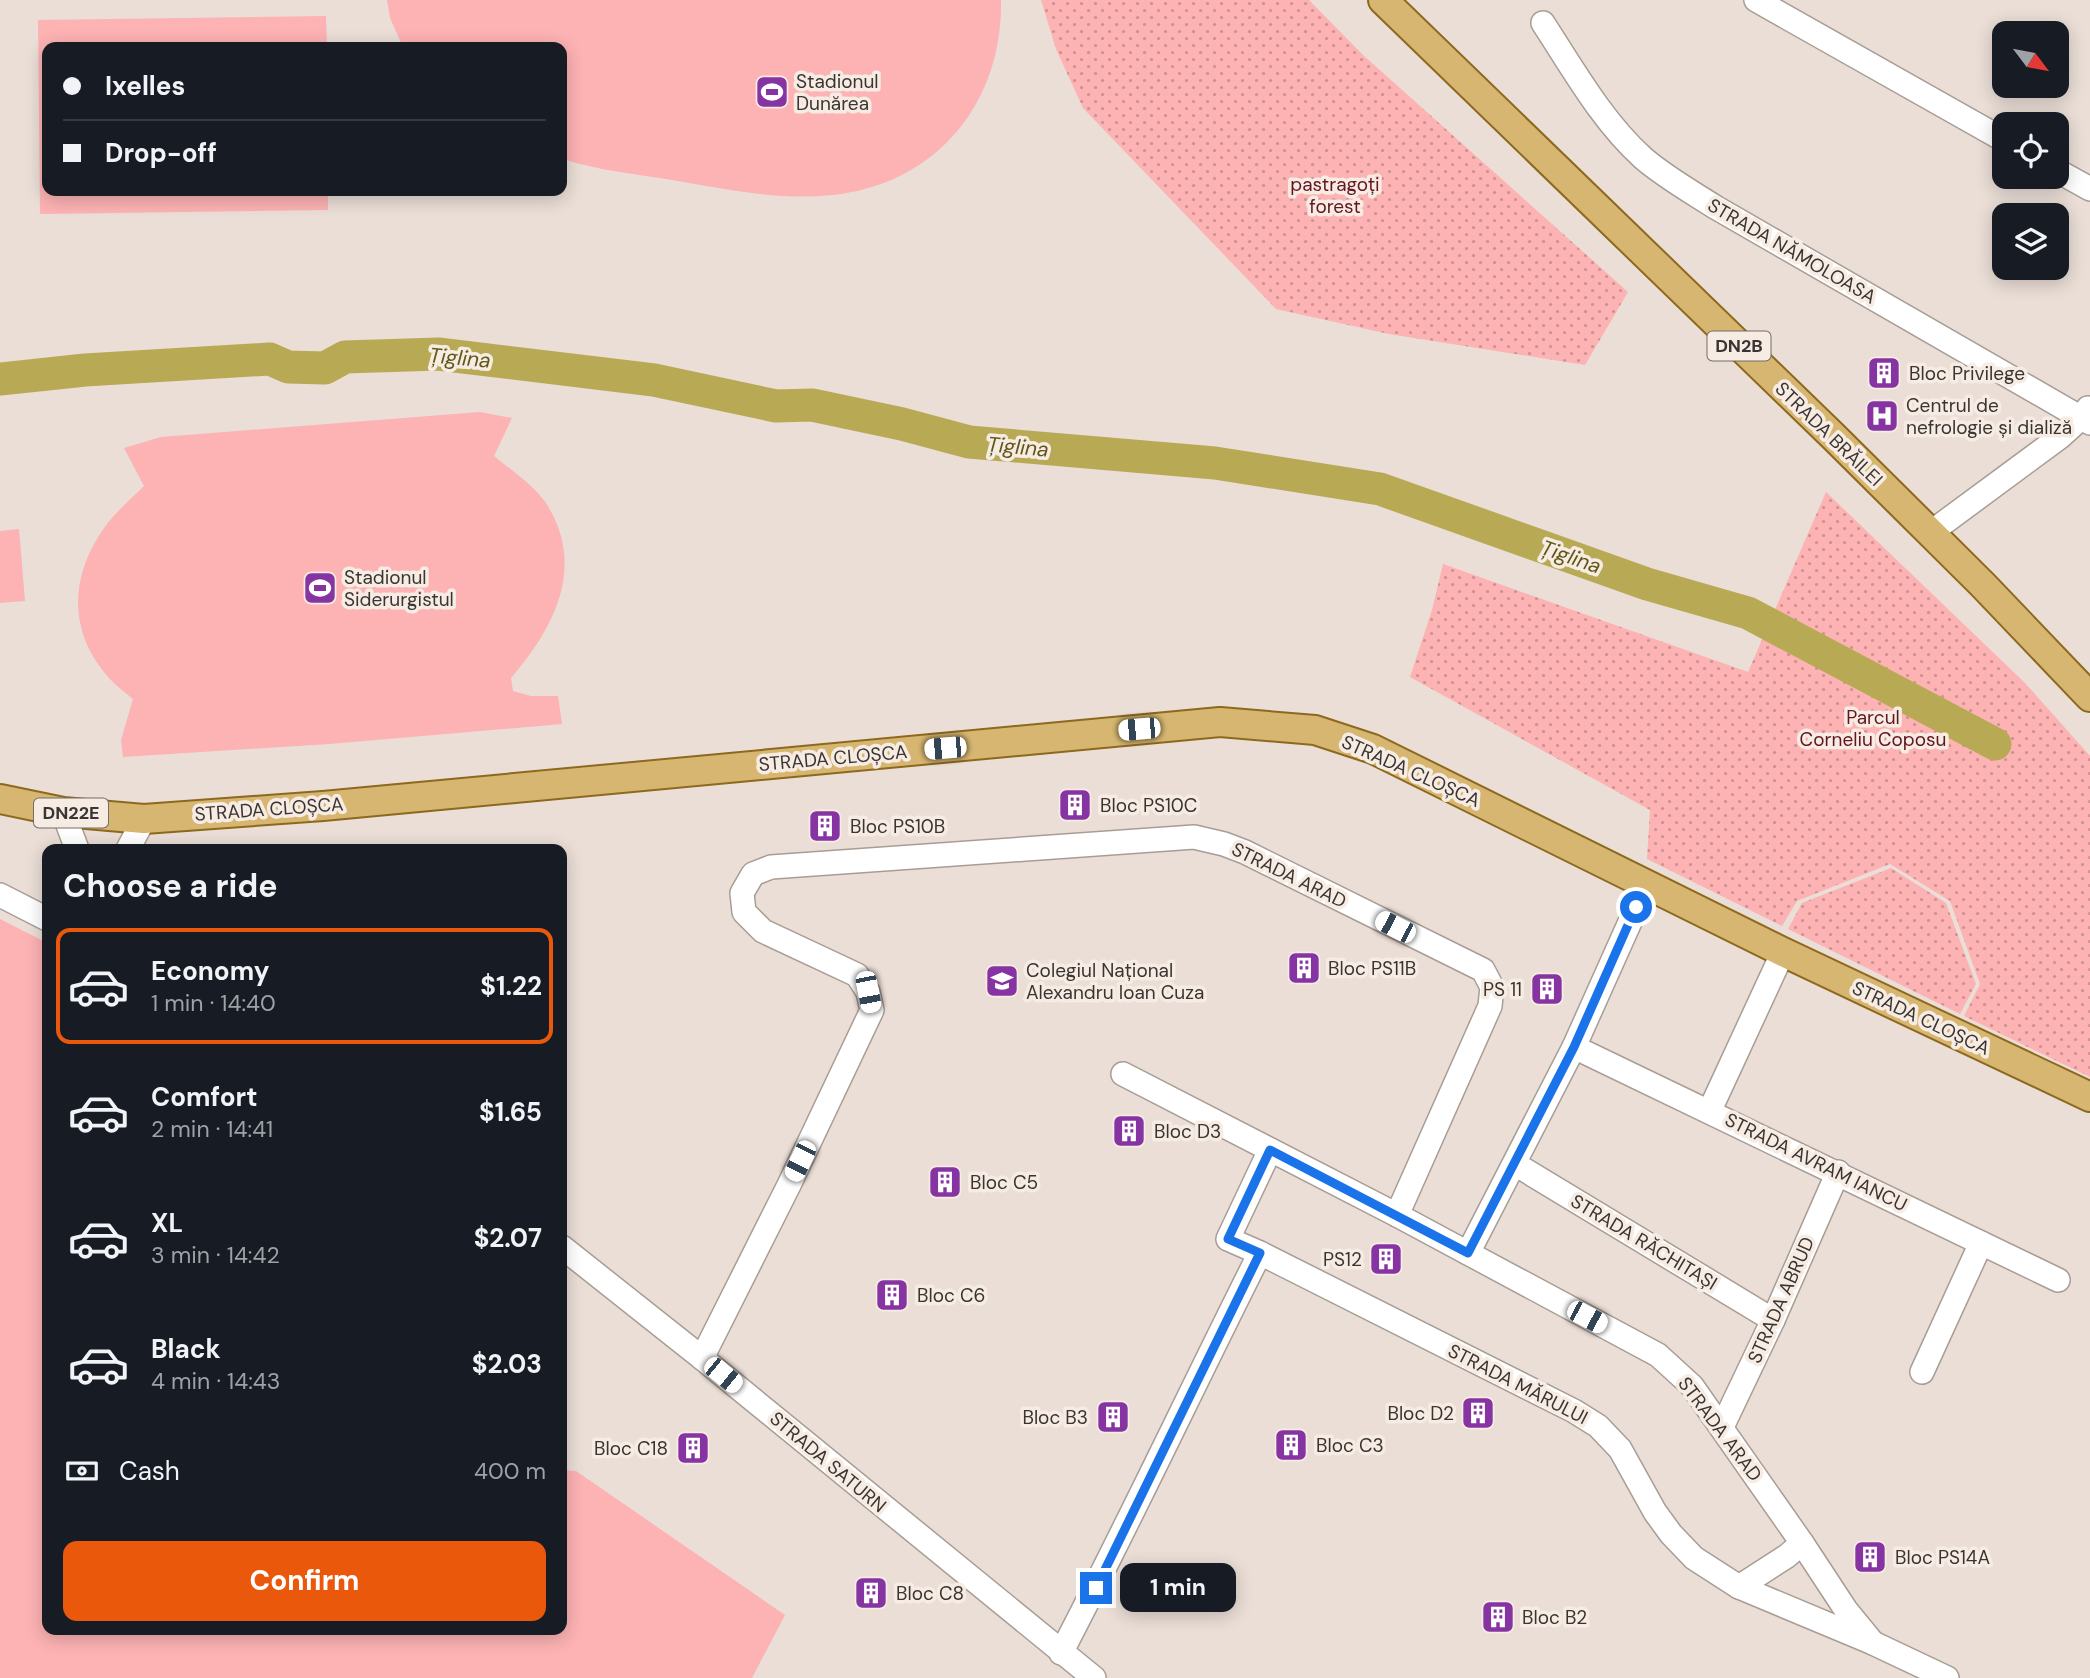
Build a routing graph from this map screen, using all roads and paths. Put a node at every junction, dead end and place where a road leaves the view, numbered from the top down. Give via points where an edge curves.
1 (1383, 0) edge
2 (1756, 0) edge
3 (1543, 23) dead end
4 (1992, 133) edge
5 (2069, 177) edge
6 (2090, 189) edge
7 (2087, 415) edge
8 (1930, 533) junction
9 (2090, 697) edge
10 (0, 799) edge
11 (63, 812) junction
12 (144, 819) junction
13 (76, 844) edge
14 (131, 844) edge
15 (1647, 884) junction
16 (0, 895) edge
17 (42, 916) edge
18 (1783, 952) junction
19 (1574, 1047) junction
20 (1123, 1074) dead end
21 (2087, 1094) edge
22 (1710, 1111) junction
23 (1270, 1150) junction
24 (1515, 1164) junction
25 (1838, 1172) junction
26 (1397, 1215) junction
27 (1981, 1242) junction
28 (567, 1251) edge
29 (1260, 1253) junction
30 (1468, 1253) junction
31 (2058, 1280) dead end
32 (1773, 1320) junction
33 (702, 1358) junction
34 (1922, 1372) dead end
35 (1722, 1427) junction
36 (1802, 1543) junction
37 (1739, 1587) junction
38 (1872, 1643) junction
39 (1061, 1653) junction
40 (1094, 1678) edge
41 (1947, 1678) edge

1 - 8 main road, STRADA BRĂILEI / DN2B
2 - 4 street
3 - 7 street, STRADA NĂMOLOASA via 1620,135 1669,178
5 - 6 street
7 - 8 street
8 - 9 main road, STRADA BRĂILEI / DN2B
10 - 11 main road, STRADA CLOȘCA / DN22E
11 - 12 main road, STRADA CLOȘCA / DN22E
11 - 13 street
12 - 14 street
12 - 15 main road, STRADA CLOȘCA / DN22E via 1220,722 1315,730 1373,749
15 - 18 main road, STRADA CLOȘCA / DN22E
15 - 19 street
16 - 17 street
18 - 21 main road, STRADA CLOȘCA / DN22E
18 - 22 street
19 - 22 street, STRADA AVRAM IANCU
19 - 24 street
20 - 23 street, STRADA ARAD
22 - 25 street, STRADA AVRAM IANCU
23 - 26 street, STRADA ARAD
23 - 29 street, STRADA MĂRULUI via 1228,1239
24 - 30 street
24 - 32 street, STRADA RĂCHITAȘI
25 - 27 street, STRADA AVRAM IANCU
25 - 32 street, STRADA ABRUD
26 - 30 street, STRADA ARAD
26 - 33 street, STRADA ARAD via 1490,1006 1492,987 1483,970 1245,852 1194,837 771,867 753,874 742,894 744,912 763,931 857,975 872,1010
27 - 31 street, STRADA AVRAM IANCU
27 - 34 street
28 - 33 street, STRADA SATURN
29 - 37 street, STRADA MĂRULUI via 1598,1426 1620,1449 1671,1534 1694,1558
29 - 39 street
30 - 35 street, STRADA ARAD via 1658,1355 1692,1386
32 - 35 street, STRADA ABRUD
33 - 39 street, STRADA SATURN
35 - 36 street, STRADA ARAD
36 - 37 street
36 - 38 street, STRADA ARAD
37 - 38 street, STRADA MĂRULUI
38 - 41 street, STRADA MĂRULUI
39 - 40 street, STRADA SATURN

